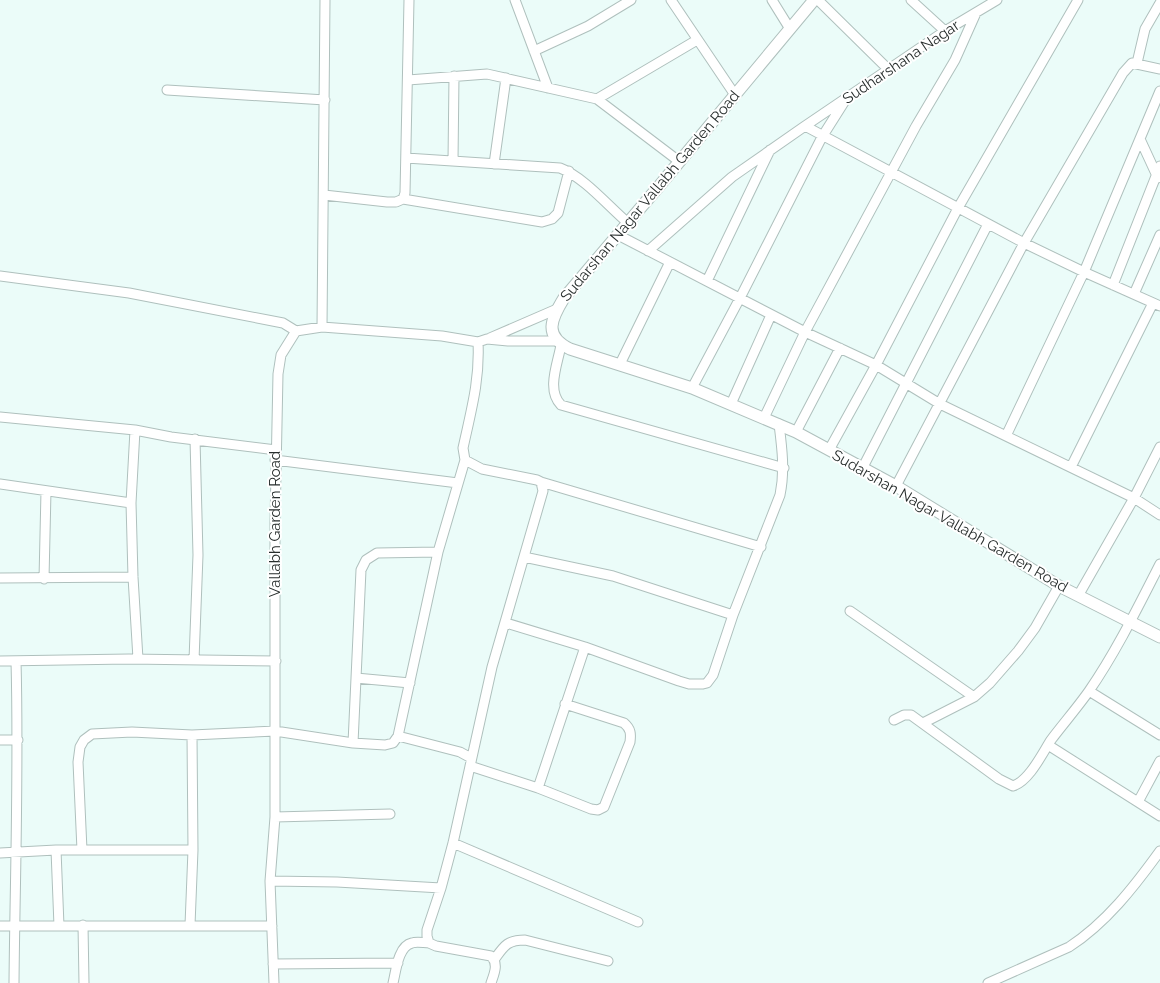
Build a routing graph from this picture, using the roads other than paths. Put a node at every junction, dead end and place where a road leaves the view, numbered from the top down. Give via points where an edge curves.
1 (325, 0) edge
2 (409, 0) edge
3 (515, 0) edge
4 (631, 0) edge
5 (671, 0) edge
6 (772, 0) edge
7 (814, 0) edge
8 (818, 0) edge
9 (1078, 0) edge
10 (913, 1) edge
11 (991, 1) edge
12 (1160, 3) edge
13 (976, 13) junction
14 (790, 29) junction
15 (945, 31) junction
16 (697, 40) junction
17 (534, 51) junction
18 (1137, 63) junction
19 (1160, 69) edge
20 (889, 70) junction
21 (454, 76) junction
22 (506, 78) junction
23 (408, 80) junction
24 (548, 88) junction
25 (167, 90) dead end
26 (1160, 91) edge
27 (735, 95) junction
28 (597, 99) junction
29 (846, 99) junction
30 (325, 100) junction
31 (805, 126) junction
32 (822, 137) junction
33 (1140, 139) junction
34 (770, 150) junction
35 (406, 158) junction
36 (453, 161) junction
37 (680, 162) junction
38 (494, 164) junction
39 (568, 171) junction
40 (891, 173) junction
41 (1159, 174) edge
42 (324, 195) junction
43 (403, 199) junction
44 (958, 208) junction
45 (628, 223) junction
46 (988, 224) junction
47 (618, 235) junction
48 (1160, 235) edge
49 (1024, 242) junction
50 (648, 251) junction
51 (670, 262) junction
52 (1084, 272) junction
53 (0, 276) edge
54 (707, 281) junction
55 (1112, 285) junction
56 (1134, 294) junction
57 (740, 298) junction
58 (1156, 304) edge
59 (557, 309) junction
60 (771, 315) junction
61 (322, 327) junction
62 (296, 332) junction
63 (805, 332) junction
64 (487, 339) junction
65 (478, 342) junction
66 (559, 343) junction
67 (840, 348) junction
68 (620, 364) junction
69 (876, 365) junction
70 (906, 383) junction
71 (692, 388) junction
72 (731, 404) junction
73 (940, 404) junction
74 (0, 417) edge
75 (764, 418) junction
76 (779, 424) junction
77 (135, 430) junction
78 (796, 432) junction
79 (1006, 436) junction
80 (195, 439) junction
81 (1160, 447) edge
82 (276, 450) junction
83 (829, 450) junction
84 (276, 460) junction
85 (465, 460) junction
86 (1071, 467) junction
87 (784, 468) junction
88 (863, 468) junction
89 (541, 482) junction
90 (458, 483) junction
91 (0, 484) edge
92 (896, 486) junction
93 (46, 491) junction
94 (1134, 498) junction
95 (131, 503) junction
96 (1160, 515) edge
97 (761, 547) junction
98 (438, 552) junction
99 (524, 557) junction
100 (1160, 564) edge
101 (132, 577) junction
102 (0, 578) edge
103 (44, 579) junction
104 (1059, 586) junction
105 (1078, 596) junction
106 (850, 612) dead end
107 (733, 615) junction
108 (1130, 622) junction
109 (506, 623) junction
110 (1160, 638) edge
111 (585, 647) junction
112 (138, 659) junction
113 (194, 660) junction
114 (0, 661) edge
115 (16, 661) junction
116 (276, 661) junction
117 (356, 678) junction
118 (410, 682) junction
119 (1089, 691) junction
120 (974, 697) junction
121 (565, 704) junction
122 (894, 720) dead end
123 (923, 723) junction
124 (275, 731) junction
125 (192, 735) junction
126 (1160, 735) edge
127 (398, 736) junction
128 (0, 740) edge
129 (18, 740) junction
130 (353, 743) junction
131 (1048, 745) junction
132 (1160, 761) edge
133 (470, 762) junction
134 (538, 788) junction
135 (1138, 802) junction
136 (390, 814) dead end
137 (1160, 816) edge
138 (275, 817) junction
139 (453, 843) junction
140 (56, 850) junction
141 (82, 850) junction
142 (193, 850) junction
143 (1160, 851) edge
144 (15, 852) junction
145 (0, 853) edge
146 (270, 881) junction
147 (442, 888) junction
148 (638, 922) dead end
149 (0, 926) edge
150 (14, 926) junction
151 (59, 926) junction
152 (84, 926) junction
153 (190, 926) junction
154 (272, 926) junction
155 (429, 942) junction
156 (494, 960) junction
157 (608, 961) dead end
158 (398, 963) junction
159 (273, 964) junction
160 (14, 983) edge
161 (84, 983) edge
162 (274, 983) edge
163 (393, 983) edge
164 (491, 983) edge
165 (988, 983) edge

1 - 30 street
2 - 23 street
3 - 17 street
4 - 17 street via 588,26
5 - 16 street
6 - 14 street
7 - 14 street, Sudarshan Nagar Vallabh Garden Road
8 - 20 street
9 - 44 street
10 - 15 street
11 - 13 street, Sudharshana Nagar
12 - 18 street via 1145,29
13 - 15 street, Sudharshana Nagar
13 - 40 street via 955,60
14 - 27 street, Sudarshan Nagar Vallabh Garden Road
15 - 20 street, Sudharshana Nagar
16 - 27 street
16 - 28 street
17 - 24 street
18 - 19 street
18 - 49 street via 1132,63 1123,73
20 - 29 street, Sudharshana Nagar
21 - 22 street via 487,74
21 - 23 street
21 - 36 street
22 - 24 street
22 - 38 street
23 - 35 street
24 - 28 street
25 - 30 street
26 - 33 street
27 - 37 street, Sudarshan Nagar Vallabh Garden Road
28 - 37 street
29 - 31 street, Sudharshana Nagar
29 - 32 street
30 - 42 street
31 - 32 street
31 - 34 street, Sudharshana Nagar
32 - 40 street
32 - 57 street
33 - 41 street
33 - 52 street
34 - 50 street, Sudharshana Nagar via 732,177
34 - 54 street
35 - 36 street
35 - 43 street via 406,193
36 - 38 street
37 - 45 street, Sudarshan Nagar Vallabh Garden Road
38 - 39 street
39 - 43 street via 558,213 542,222
39 - 45 street
40 - 44 street
40 - 63 street
41 - 55 street
42 - 43 street via 387,202
42 - 61 street
44 - 46 street
44 - 69 street
45 - 47 street, Sudarshan Nagar Vallabh Garden Road
46 - 49 street
46 - 70 street
47 - 50 street
47 - 59 street, Sudarshan Nagar Vallabh Garden Road
48 - 56 street
49 - 52 street
49 - 73 street
50 - 51 street
51 - 54 street
51 - 68 street
52 - 55 street
52 - 79 street
53 - 62 street via 129,293 283,323
54 - 57 street
55 - 56 street
56 - 58 street
57 - 60 street
57 - 71 street
58 - 86 street
59 - 64 street
59 - 66 street, Sudarshan Nagar Vallabh Garden Road via 552,330
60 - 63 street
60 - 72 street
61 - 62 street
61 - 65 street via 442,336
62 - 82 street, Vallabh Garden Road via 278,364
63 - 67 street
63 - 75 street
64 - 65 street
64 - 66 street
65 - 85 street via 478,378 463,448
66 - 68 street, Sudarshan Nagar Vallabh Garden Road
66 - 87 street via 553,393 561,404
67 - 69 street
67 - 78 street
68 - 71 street, Sudarshan Nagar Vallabh Garden Road
69 - 70 street
69 - 83 street
70 - 73 street
70 - 88 street
71 - 72 street, Sudarshan Nagar Vallabh Garden Road
72 - 75 street, Sudarshan Nagar Vallabh Garden Road
73 - 79 street
73 - 92 street
74 - 77 street
75 - 76 street, Sudarshan Nagar Vallabh Garden Road
76 - 78 street, Sudarshan Nagar Vallabh Garden Road
76 - 87 street
77 - 80 street
77 - 95 street
78 - 83 street, Sudarshan Nagar Vallabh Garden Road
79 - 86 street
80 - 82 street
80 - 113 street via 198,555
81 - 94 street
82 - 84 street, Vallabh Garden Road
83 - 88 street, Sudarshan Nagar Vallabh Garden Road
84 - 90 street
84 - 116 street, Vallabh Garden Road
85 - 89 street via 482,469
85 - 90 street
86 - 94 street
87 - 97 street via 780,495
88 - 92 street, Sudarshan Nagar Vallabh Garden Road
89 - 97 street
89 - 99 street via 543,491
90 - 98 street
91 - 93 street
92 - 104 street, Sudarshan Nagar Vallabh Garden Road
93 - 95 street
93 - 103 street
94 - 96 street
94 - 105 street
95 - 101 street
97 - 107 street
98 - 117 street via 377,553 366,560 361,570
98 - 118 street
99 - 107 street via 613,576
99 - 109 street
100 - 108 street
101 - 103 street
101 - 112 street
102 - 103 street
104 - 105 street, Sudarshan Nagar Vallabh Garden Road
104 - 120 street via 1018,651
105 - 108 street, Sudarshan Nagar Vallabh Garden Road
106 - 120 street
107 - 111 street via 714,675 703,684 679,681
108 - 110 street, Sudarshan Nagar Vallabh Garden Road
108 - 119 street
109 - 111 street
109 - 133 street via 492,667
111 - 121 street
112 - 113 street
112 - 115 street
113 - 116 street
114 - 115 street
115 - 129 street
116 - 124 street, Vallabh Garden Road
117 - 118 street
117 - 130 street
118 - 127 street
119 - 126 street
119 - 131 street
120 - 123 street
121 - 134 street
121 - 134 street via 624,723 629,727 630,742 604,807 591,809
122 - 123 street via 907,714
123 - 131 street via 1013,786 1026,777
124 - 125 street
124 - 130 street
124 - 138 street, Vallabh Garden Road
125 - 141 street via 102,732 84,740 78,762
125 - 142 street
127 - 130 street via 393,743 385,745
127 - 133 street via 460,752
128 - 129 street
129 - 144 street
131 - 135 street
132 - 135 street
133 - 134 street
133 - 139 street
135 - 137 street
136 - 138 street
138 - 146 street, Vallabh Garden Road
139 - 147 street
139 - 148 street
140 - 141 street
140 - 144 street
140 - 151 street
141 - 142 street
142 - 153 street
143 - 165 street via 1129,892 1084,937 1069,947
144 - 145 street
144 - 150 street
146 - 147 street
146 - 154 street, Vallabh Garden Road
147 - 155 street via 427,930
149 - 150 street
150 - 151 street
150 - 160 street
151 - 152 street
152 - 153 street
152 - 161 street
153 - 154 street
154 - 159 street, Vallabh Garden Road
155 - 156 street via 485,954
155 - 158 street via 412,942 405,947
156 - 157 street via 513,940 526,940
156 - 164 street
158 - 159 street
158 - 163 street
159 - 162 street, Vallabh Garden Road

